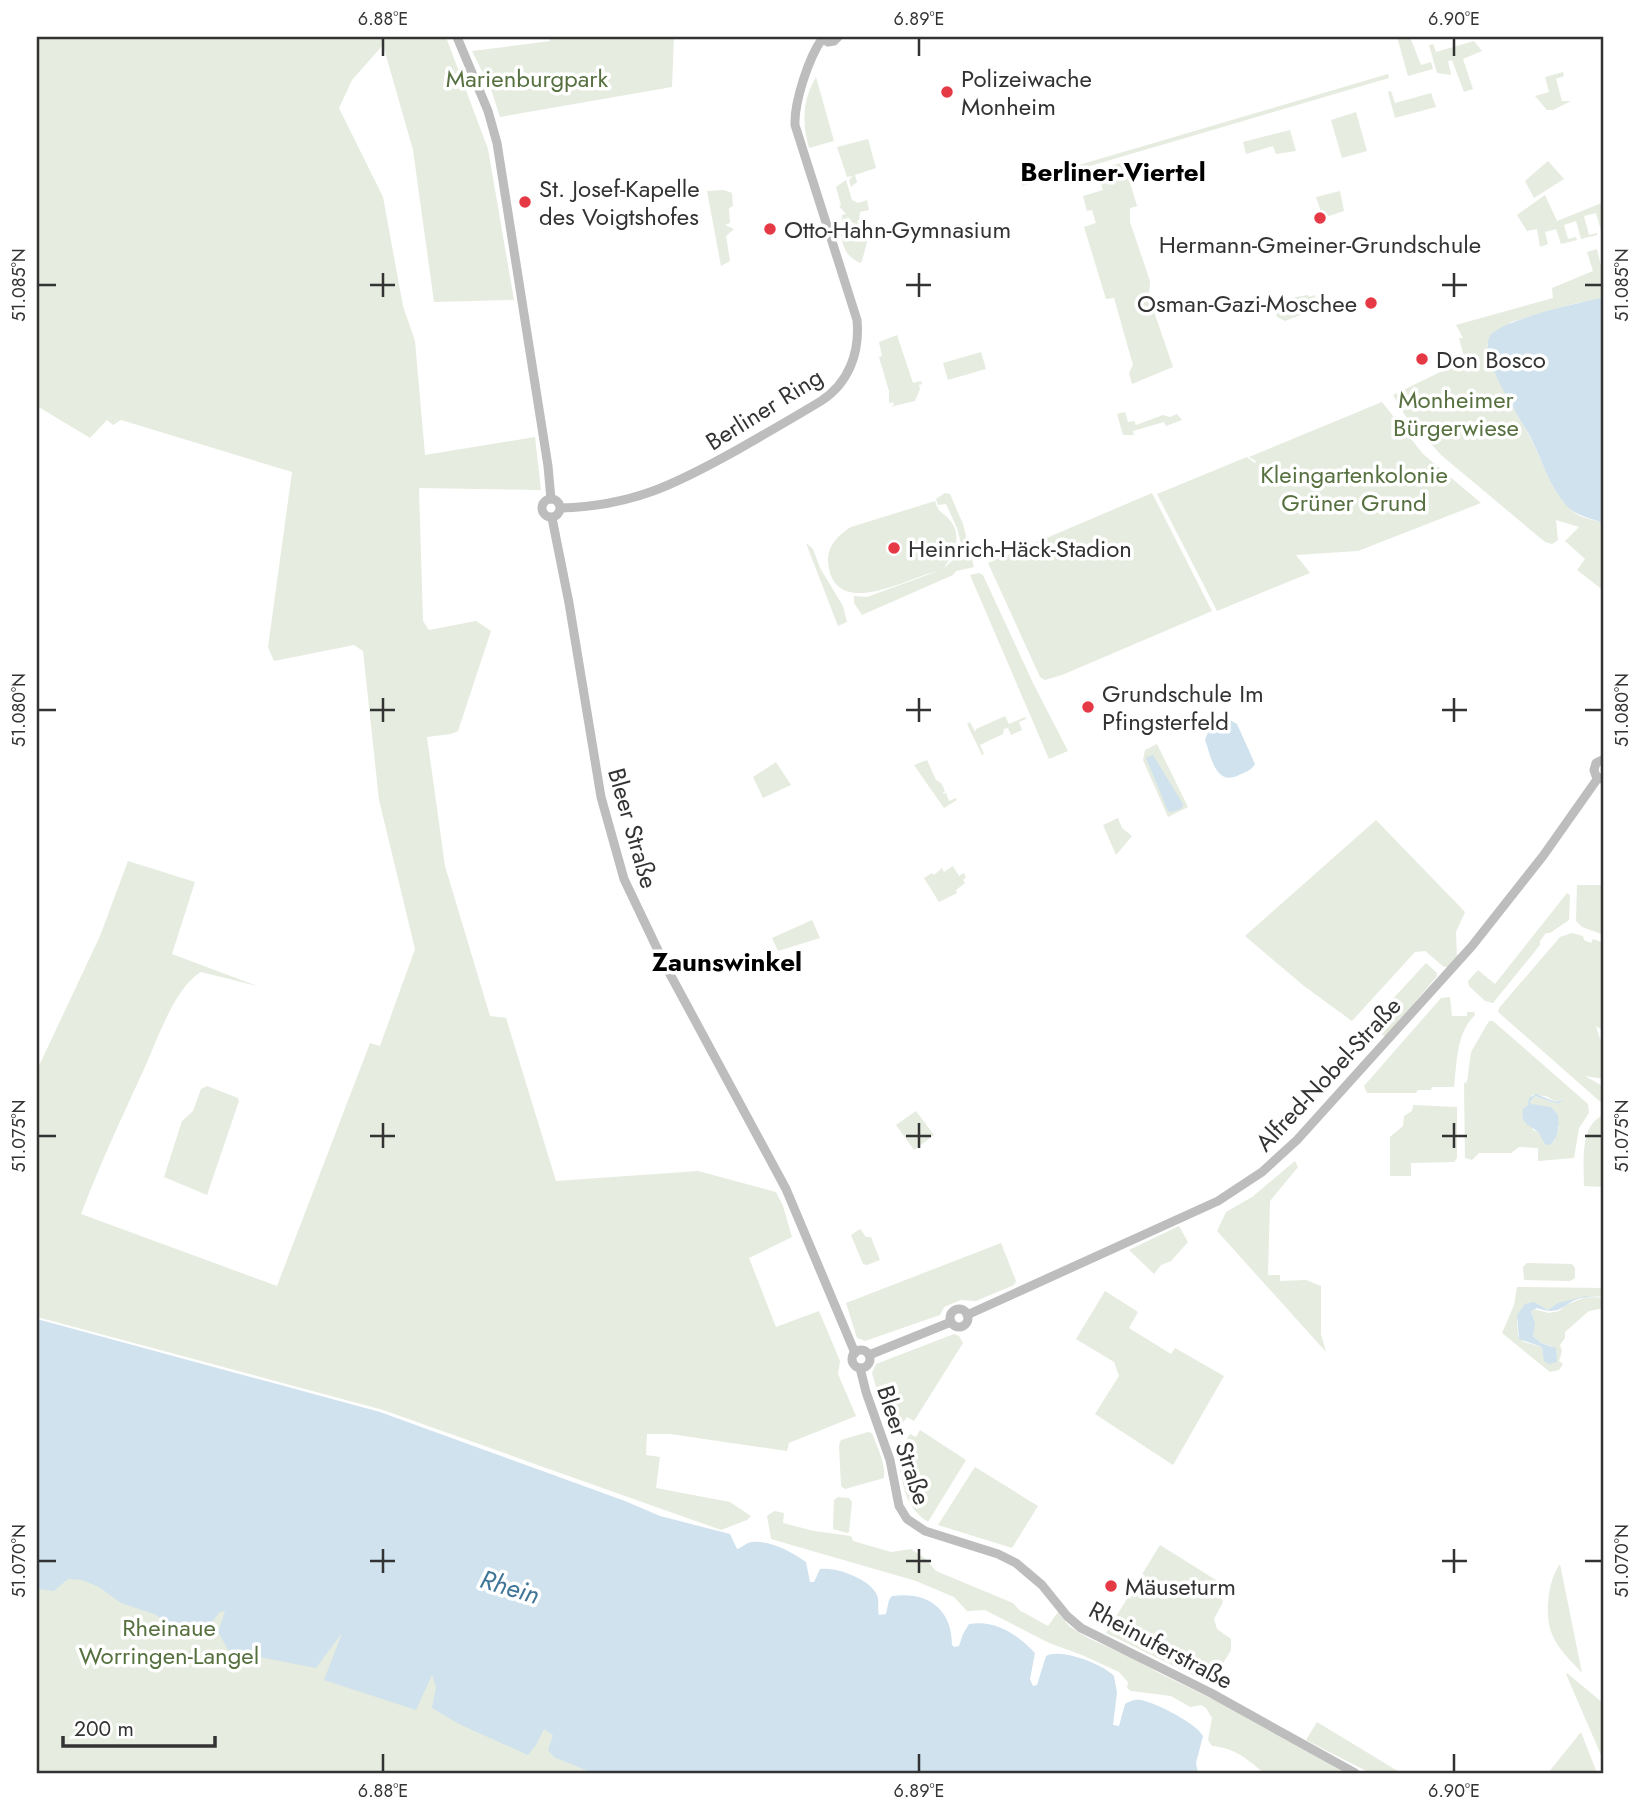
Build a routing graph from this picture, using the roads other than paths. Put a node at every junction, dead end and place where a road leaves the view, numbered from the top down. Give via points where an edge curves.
1 (457, 37) edge
2 (838, 37) edge
3 (822, 38) edge
4 (551, 499) junction
5 (561, 508) junction
6 (552, 518) junction
7 (1604, 759) edge
8 (1601, 779) edge
9 (855, 1353) junction
10 (869, 1355) junction
11 (860, 1368) junction
12 (919, 1529) joint
13 (1355, 1773) edge

1 - 4 street via 497,143
2 - 3 street via 831,42
3 - 5 street, Berliner Ring via 799,94 795,125 856,320 856,345 846,375 821,401 671,485 634,498
4 - 5 street
4 - 6 street via 542,508
5 - 6 street
6 - 9 street, Bleer Straße via 601,797 624,878 659,953 786,1189
7 - 8 street, Alfred-Nobel-Straße via 1594,766
8 - 10 street, Alfred-Nobel-Straße via 1467,952 1275,1162 1210,1206 967,1315 962,1326 951,1322
9 - 10 street
9 - 11 street via 853,1362
10 - 11 street via 868,1364
11 - 12 street, Bleer Straße via 900,1506
12 - 13 street, Rheinuferstraße via 1016,1563 1081,1628

